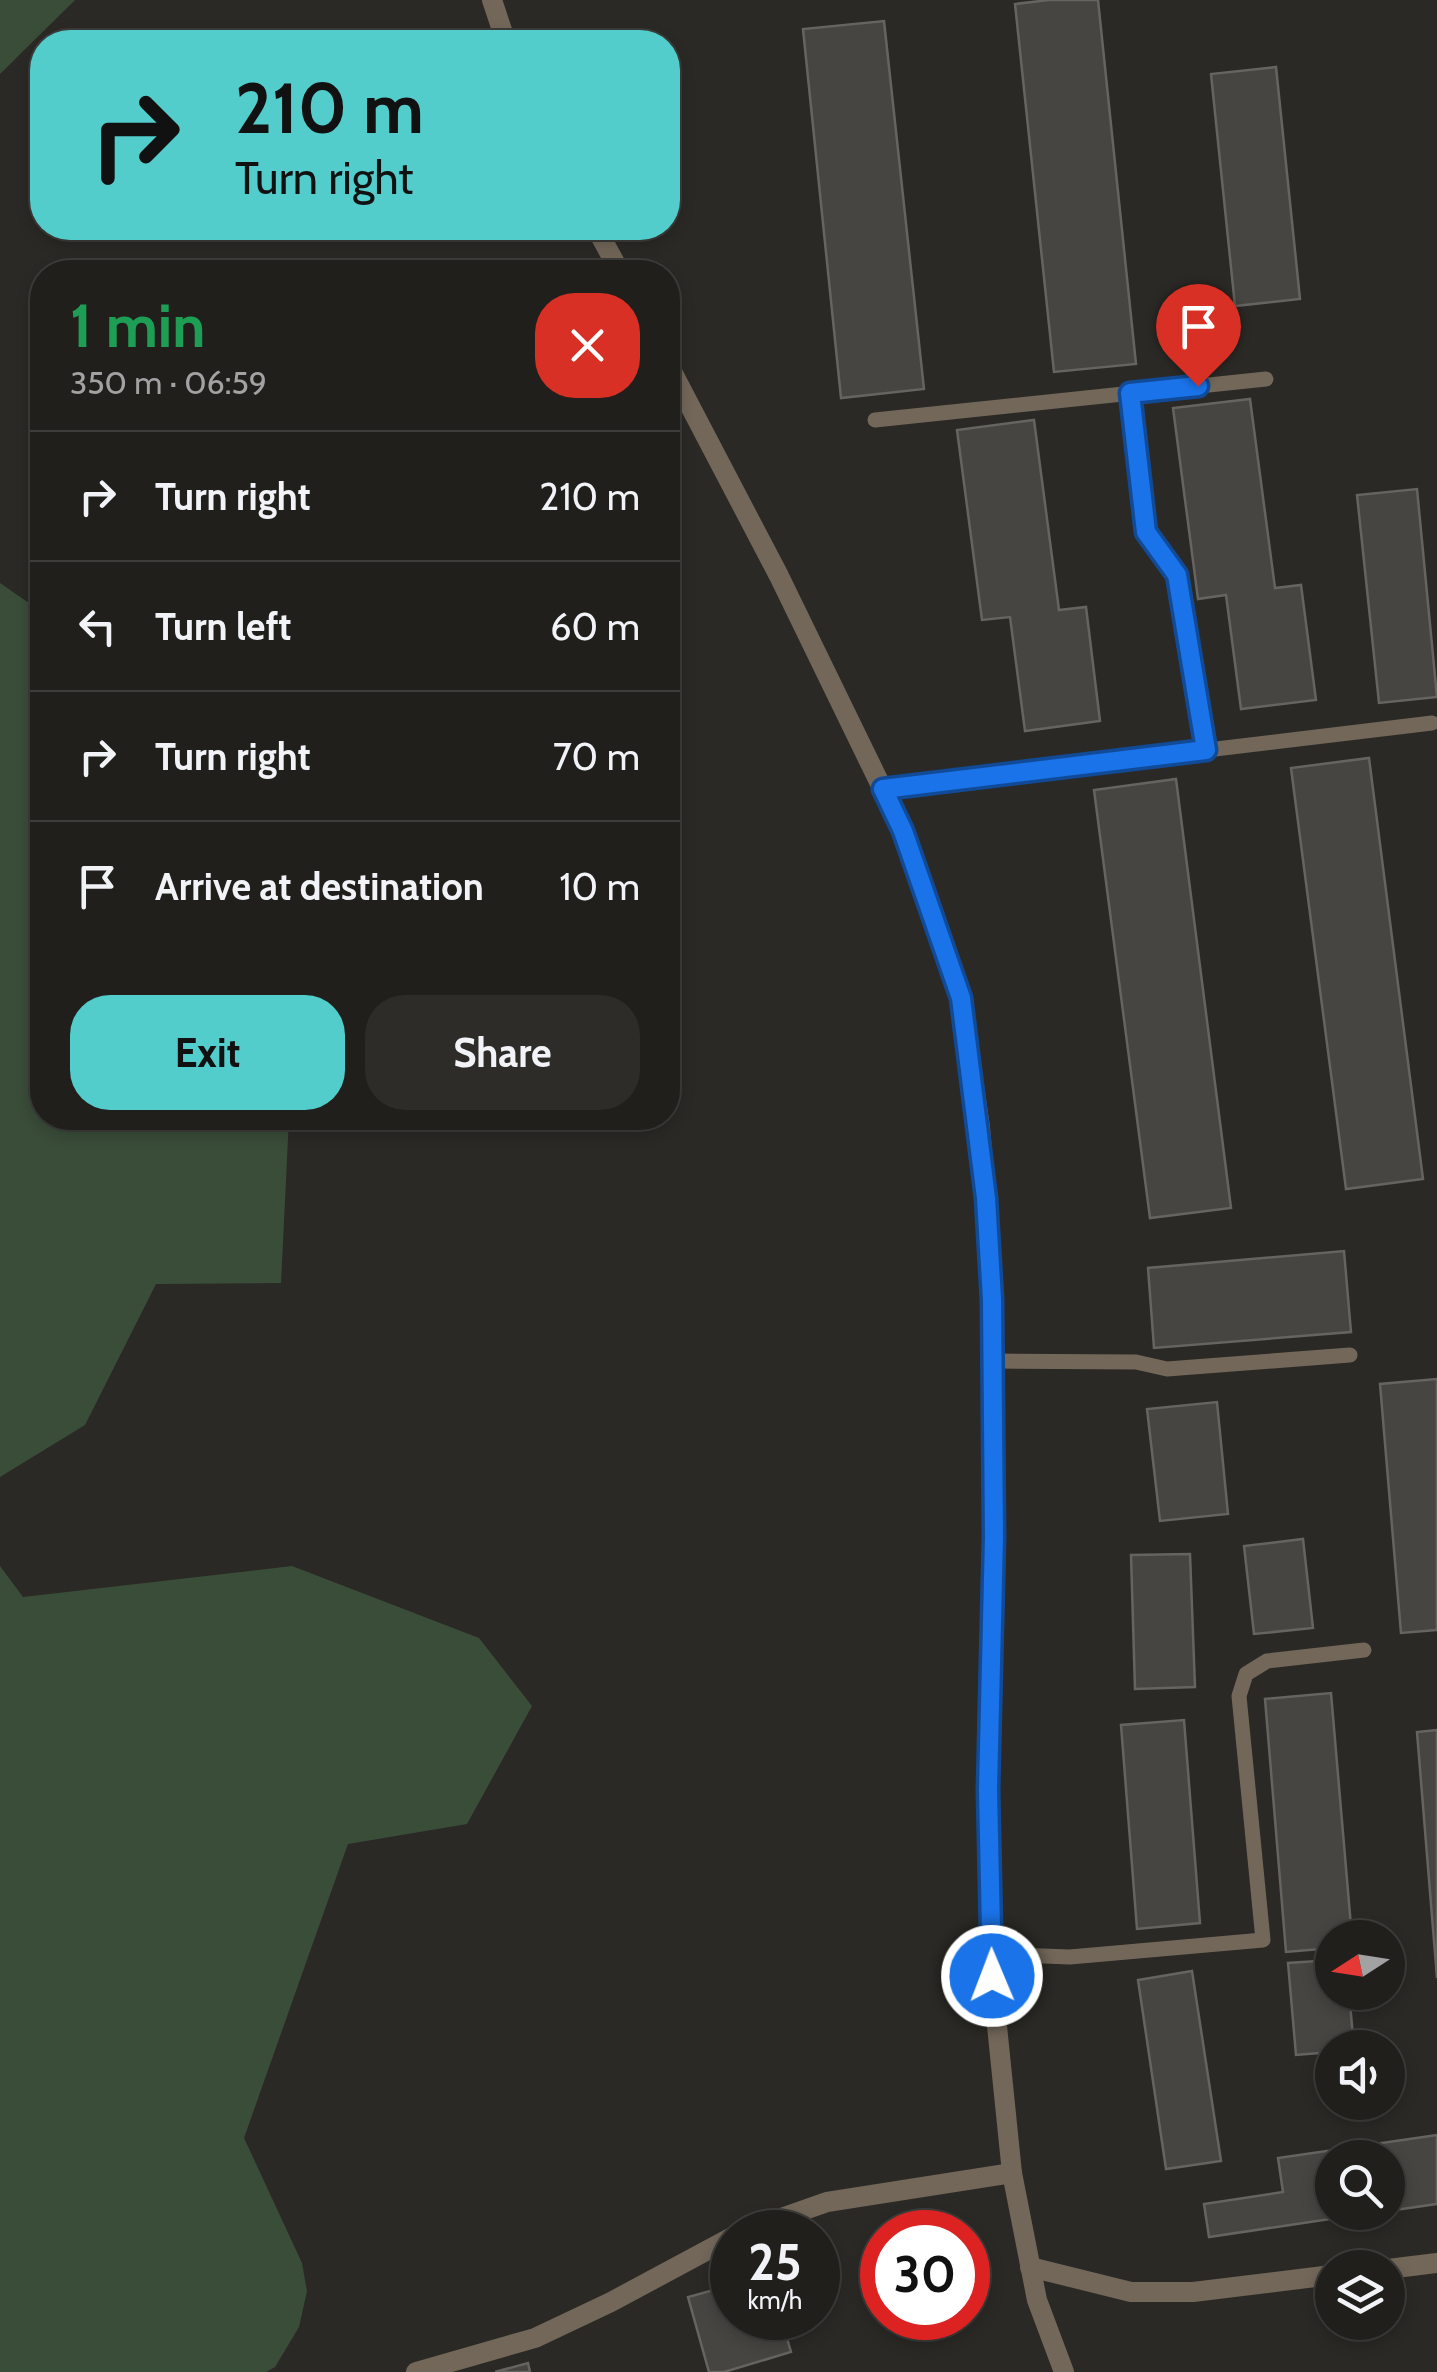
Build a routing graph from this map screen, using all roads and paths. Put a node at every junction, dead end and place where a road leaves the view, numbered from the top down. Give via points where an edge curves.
1 (492, 0) edge
2 (502, 30) edge
3 (1266, 379) dead end
4 (680, 387) edge
5 (1130, 393) junction
6 (876, 420) dead end
7 (1432, 722) dead end
8 (1206, 750) junction
9 (883, 789) junction
10 (1350, 1355) dead end
11 (993, 1361) junction
12 (1364, 1650) dead end
13 (992, 1954) junction
14 (1012, 2174) junction
15 (804, 2210) edge
16 (710, 2249) edge
17 (1437, 2263) edge
18 (1405, 2266) edge
19 (1030, 2268) junction
20 (1315, 2277) edge
21 (416, 2372) edge
22 (1064, 2372) edge

1 - 2 street
3 - 5 lane
4 - 9 street
5 - 6 lane
5 - 8 lane via 1146,532 1177,575
7 - 8 lane
8 - 9 lane
9 - 11 street via 961,998 991,1250
10 - 11 lane via 1166,1369 1136,1362
11 - 13 street
12 - 13 lane via 1267,1662 1246,1674 1239,1696 1263,1940 1070,1957
13 - 14 street
14 - 15 street
14 - 19 street
16 - 21 street via 534,2338
17 - 18 street
19 - 20 street via 1131,2292 1193,2292
19 - 22 street

